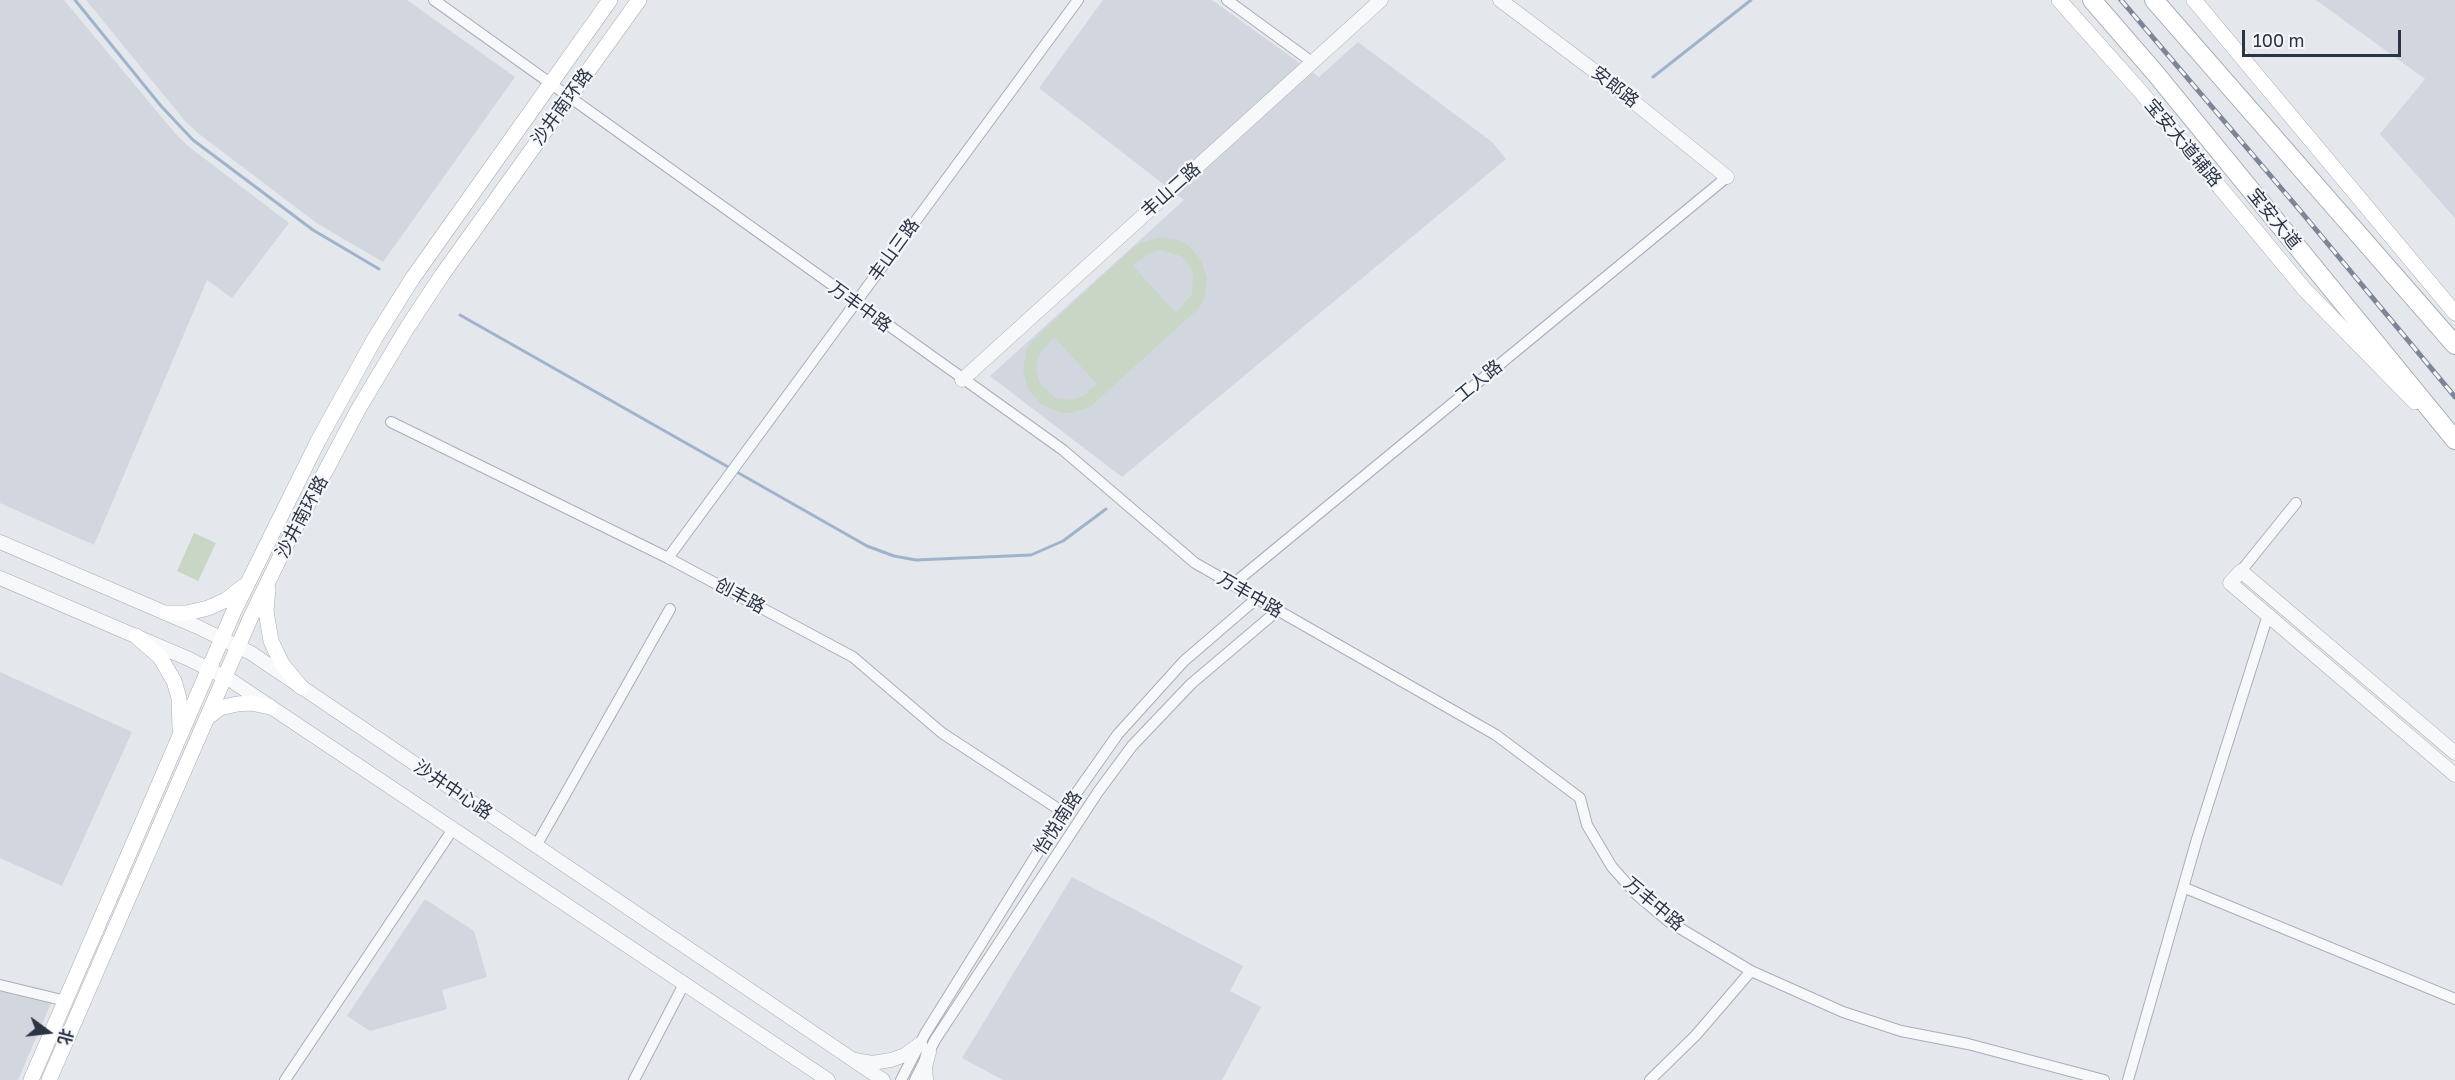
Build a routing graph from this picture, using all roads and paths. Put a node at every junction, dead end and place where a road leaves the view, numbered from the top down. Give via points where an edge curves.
1 (434, 0) edge
2 (610, 0) edge
3 (639, 0) edge
4 (1078, 0) edge
5 (1227, 0) edge
6 (1381, 0) edge
7 (1500, 0) edge
8 (2059, 0) edge
9 (2092, 0) edge
10 (2154, 0) edge
11 (2168, 0) edge
12 (2194, 0) edge
13 (2193, 44) junction
14 (1312, 62) junction
15 (550, 84) junction
16 (569, 97) junction
17 (1727, 177) joint
18 (855, 303) junction
19 (2455, 313) edge
20 (2455, 345) edge
21 (962, 380) junction
22 (391, 422) dead end
23 (2455, 441) edge
24 (2296, 503) dead end
25 (277, 521) junction
26 (293, 532) junction
27 (0, 542) edge
28 (668, 558) junction
29 (2241, 571) junction
30 (270, 576) junction
31 (0, 578) edge
32 (248, 582) junction
33 (1232, 585) junction
34 (1256, 599) junction
35 (669, 609) dead end
36 (1277, 611) junction
37 (167, 613) junction
38 (2268, 615) junction
39 (136, 636) junction
40 (222, 638) junction
41 (238, 646) junction
42 (209, 668) junction
43 (225, 677) junction
44 (301, 687) junction
45 (270, 707) junction
46 (206, 720) junction
47 (177, 743) junction
48 (2455, 753) edge
49 (2455, 775) edge
50 (1064, 812) junction
51 (453, 829) junction
52 (536, 846) junction
53 (2185, 888) junction
54 (1751, 970) junction
55 (684, 984) junction
56 (0, 985) edge
57 (2455, 999) edge
58 (66, 1001) junction
59 (924, 1048) junction
60 (851, 1059) junction
61 (31, 1080) edge
62 (49, 1080) edge
63 (285, 1080) edge
64 (634, 1080) edge
65 (828, 1080) edge
66 (883, 1080) edge
67 (901, 1080) edge
68 (915, 1080) edge
69 (926, 1080) edge
70 (1650, 1080) edge
71 (2104, 1080) edge
72 (2128, 1080) edge

1 - 15 street, 万丰中路
2 - 15 main road, 沙井南环路
3 - 16 main road, 沙井南环路
4 - 18 street, 丰山三路
5 - 14 street
6 - 14 street, 丰山二路
7 - 17 street, 安郎路
8 - 23 main road, 宝安大道辅路 via 2305,290
9 - 23 main road, 宝安大道
10 - 13 main road
11 - 13 main road
12 - 19 main road
13 - 20 main road
14 - 21 street, 丰山二路
15 - 16 street, 万丰中路
15 - 25 main road, 沙井南环路 via 392,311
16 - 18 street, 万丰中路
16 - 26 main road, 沙井南环路 via 407,328
17 - 33 street, 工人路
18 - 21 street, 万丰中路
18 - 28 street, 丰山三路
21 - 33 street, 万丰中路 via 1063,450 1182,555
22 - 28 street, 创丰路
24 - 29 street
25 - 26 main road via 280,536
25 - 32 main road, 沙井南环路
26 - 30 main road, 沙井南环路
27 - 37 street, 沙井中心路
28 - 50 street, 创丰路 via 853,657 942,734
29 - 38 street via 2230,583
29 - 48 street
30 - 41 main road, 沙井南环路
30 - 44 main road via 266,611 271,640 282,664
31 - 39 street, 沙井中心路
32 - 37 main road via 226,600 208,608 187,614
32 - 40 main road, 沙井南环路
33 - 34 street, 万丰中路
34 - 36 street, 万丰中路
34 - 50 street, 怡悦南路 via 1184,661 1118,734
35 - 52 street
36 - 54 street, 万丰中路 via 1496,735 1580,798 1587,825 1612,867 1637,895 1668,921
36 - 59 street, 怡悦南路 via 1191,684 1132,746
37 - 40 street, 沙井中心路
38 - 49 street
38 - 53 street
39 - 42 street, 沙井中心路
39 - 47 main road via 160,657 174,681 180,707
40 - 41 street, 沙井中心路
40 - 42 main road, 沙井南环路
41 - 43 main road, 沙井南环路
41 - 44 street, 沙井中心路
42 - 43 street, 沙井中心路
42 - 47 main road, 沙井南环路
43 - 45 street, 沙井中心路
43 - 46 main road, 沙井南环路
44 - 52 street, 沙井中心路
45 - 46 main road via 251,703 230,705
45 - 51 street, 沙井中心路
46 - 62 main road, 沙井南环路
47 - 58 main road, 沙井南环路
50 - 59 street, 怡悦南路
51 - 55 street, 沙井中心路
51 - 63 street
52 - 60 street, 沙井中心路
53 - 57 street
53 - 72 street
54 - 70 street via 1696,1035
54 - 71 street, 万丰中路 via 1843,1012 1901,1031 1968,1044
55 - 64 street
55 - 65 street, 沙井中心路
56 - 58 street
58 - 61 main road, 沙井南环路
59 - 60 street via 886,1062
59 - 67 street, 怡悦南路
59 - 68 street, 怡悦南路
59 - 69 street
60 - 66 street, 沙井中心路

